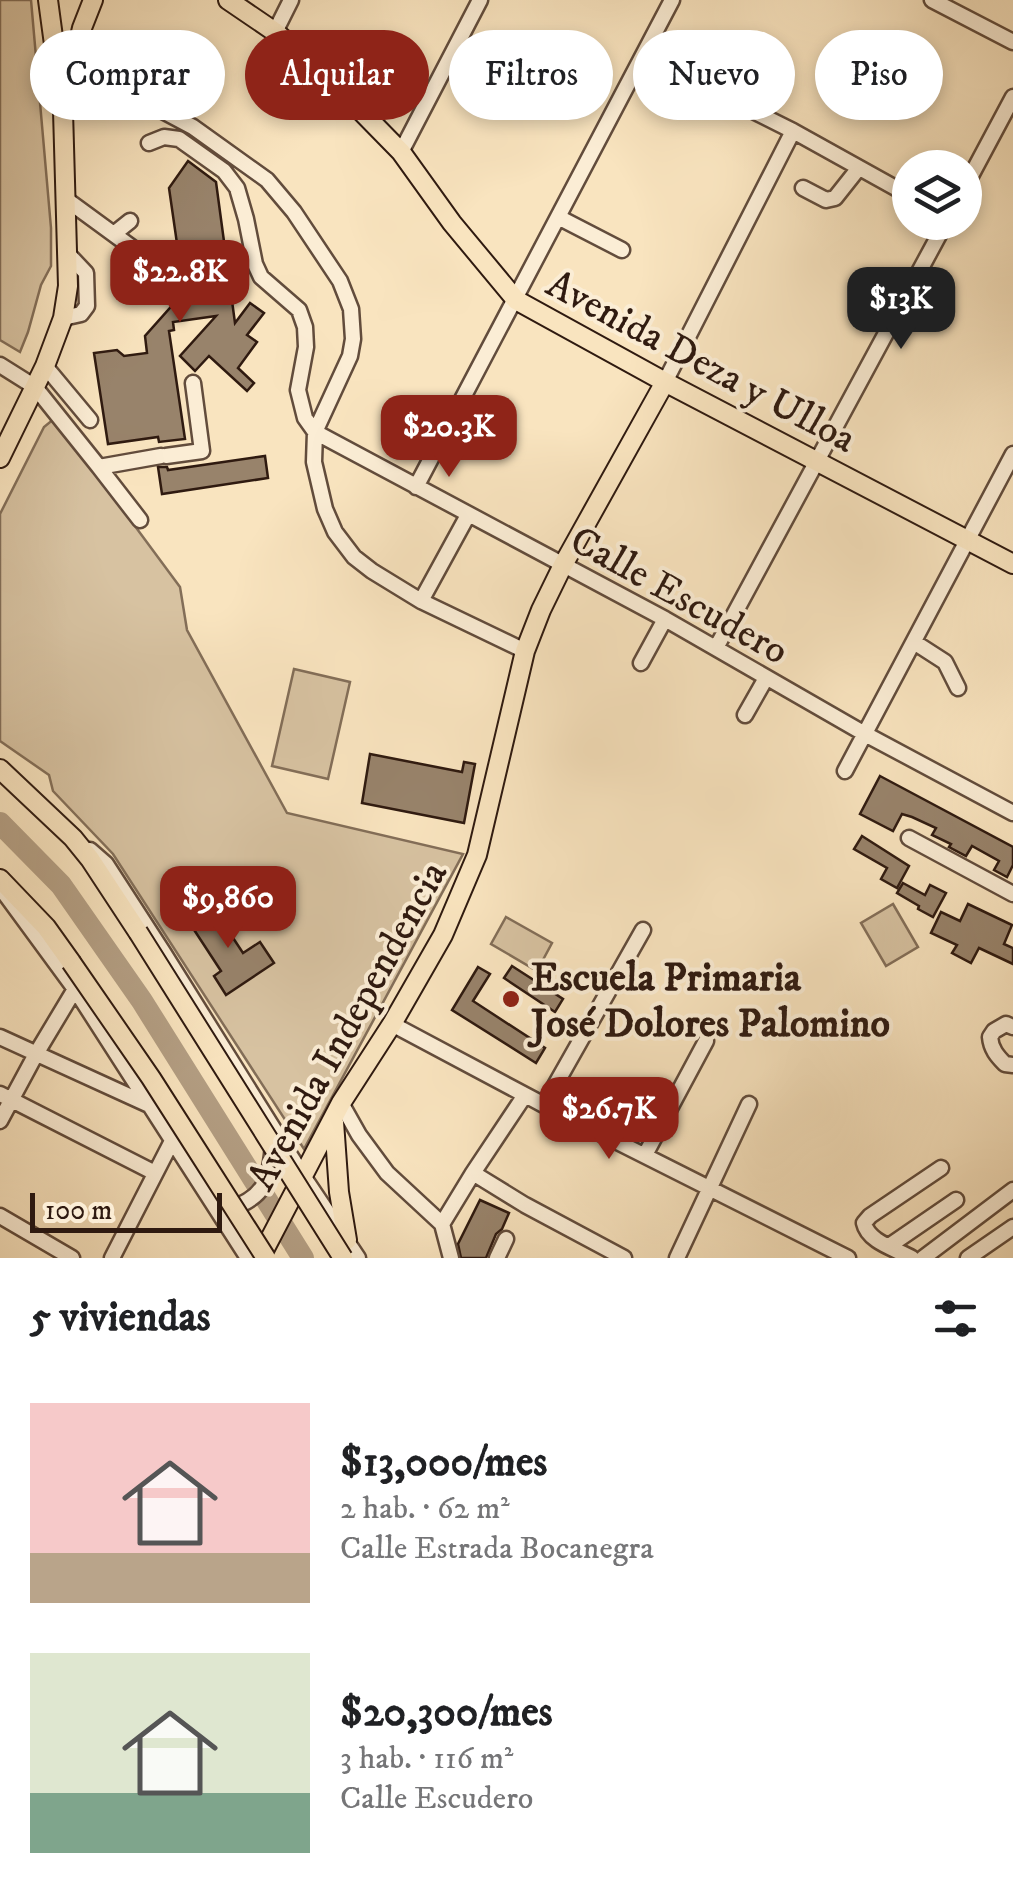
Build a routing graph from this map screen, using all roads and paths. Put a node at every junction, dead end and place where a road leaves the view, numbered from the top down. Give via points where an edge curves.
1 (48, 0) edge
2 (93, 0) edge
3 (228, 0) edge
4 (291, 0) edge
5 (480, 0) edge
6 (672, 0) edge
7 (932, 0) edge
8 (52, 30) edge
9 (82, 30) edge
10 (272, 30) edge
11 (276, 30) edge
12 (656, 30) edge
13 (1013, 42) edge
14 (633, 75) edge
15 (1013, 97) edge
16 (63, 120) edge
17 (180, 120) edge
18 (369, 120) edge
19 (770, 120) edge
20 (792, 131) junction
21 (149, 143) dead end
22 (400, 152) junction
23 (982, 154) edge
24 (858, 169) junction
25 (892, 187) edge
26 (803, 188) dead end
27 (67, 200) junction
28 (558, 216) junction
29 (130, 221) dead end
30 (115, 233) junction
31 (936, 240) edge
32 (622, 250) dead end
33 (162, 258) dead end
34 (516, 300) junction
35 (0, 365) edge
36 (45, 366) junction
37 (665, 382) junction
38 (193, 383) dead end
39 (35, 387) junction
40 (90, 420) dead end
41 (315, 432) junction
42 (1013, 454) edge
43 (0, 458) edge
44 (818, 461) junction
45 (99, 467) junction
46 (416, 487) junction
47 (468, 515) junction
48 (140, 520) dead end
49 (967, 541) junction
50 (1013, 564) edge
51 (563, 565) junction
52 (420, 600) junction
53 (665, 619) junction
54 (914, 642) junction
55 (716, 648) junction
56 (525, 651) junction
57 (641, 663) dead end
58 (766, 678) junction
59 (958, 688) dead end
60 (745, 715) dead end
61 (865, 734) junction
62 (0, 769) edge
63 (845, 772) dead end
64 (1012, 812) edge
65 (73, 838) junction
66 (909, 838) dead end
67 (0, 883) edge
68 (1013, 894) edge
69 (0, 902) edge
70 (16, 909) junction
71 (643, 930) dead end
72 (74, 990) junction
73 (392, 1024) junction
74 (1013, 1027) edge
75 (0, 1037) edge
76 (706, 1041) dead end
77 (36, 1054) junction
78 (1013, 1065) edge
79 (526, 1095) junction
80 (6, 1096) edge
81 (749, 1104) dead end
82 (544, 1105) junction
83 (151, 1106) junction
84 (337, 1111) junction
85 (0, 1121) edge
86 (272, 1129) junction
87 (173, 1139) junction
88 (644, 1155) junction
89 (942, 1168) dead end
90 (155, 1173) junction
91 (472, 1173) junction
92 (302, 1176) junction
93 (710, 1187) junction
94 (1011, 1197) edge
95 (956, 1200) dead end
96 (218, 1212) junction
97 (0, 1216) edge
98 (442, 1224) junction
99 (1013, 1226) edge
100 (506, 1240) dead end
101 (890, 1246) junction
102 (345, 1249) edge
103 (264, 1253) edge
104 (941, 1253) edge
105 (72, 1258) edge
106 (112, 1258) edge
107 (248, 1258) edge
108 (358, 1258) edge
109 (451, 1258) edge
110 (496, 1258) edge
111 (624, 1258) edge
112 (677, 1258) edge
113 (848, 1258) edge
114 (912, 1258) edge
115 (923, 1258) edge
116 (968, 1258) edge

1 - 8 main road
2 - 9 main road
3 - 10 main road, Avenida Deza y Ulloa
4 - 11 street
5 - 22 street
6 - 12 street
7 - 13 street
14 - 28 street
15 - 23 street
16 - 27 main road
17 - 41 street via 267,180 340,281 351,310 350,356
18 - 22 main road, Avenida Deza y Ulloa
19 - 20 street
20 - 24 street
20 - 37 street
21 - 41 street via 179,140 237,188 261,277 300,310 306,347 298,390
22 - 34 main road, Avenida Deza y Ulloa
24 - 25 street
24 - 26 street via 835,198
27 - 30 street
27 - 36 main road via 64,318
28 - 32 street
28 - 34 street
29 - 30 street
30 - 33 street via 138,252
31 - 44 street
34 - 37 main road, Avenida Deza y Ulloa
34 - 46 street
35 - 39 street
36 - 39 main road
36 - 40 street
37 - 44 main road, Avenida Deza y Ulloa
37 - 51 main road, Avenida Independencia
38 - 45 street via 202,451
39 - 43 main road
39 - 45 street
41 - 46 street, Calle Escudero
41 - 52 street via 319,488 335,532 372,572
42 - 49 street
44 - 49 main road, Avenida Deza y Ulloa
44 - 55 street
45 - 48 street
46 - 47 street, Calle Escudero
47 - 51 street, Calle Escudero
47 - 52 street
49 - 50 main road, Avenida Deza y Ulloa
49 - 54 street
51 - 53 street, Calle Escudero
51 - 56 main road, Avenida Independencia
52 - 56 street
53 - 55 street, Calle Escudero
53 - 57 street
54 - 59 street via 945,662
54 - 61 street
55 - 58 street, Calle Escudero
56 - 73 main road, Avenida Independencia via 477,855
58 - 60 street
58 - 61 street, Calle Escudero
61 - 63 street
61 - 64 street, Calle Escudero
62 - 65 main road
65 - 86 street via 106,864
65 - 102 main road, bridge
66 - 68 street
67 - 70 street
67 - 103 main road, bridge via 71,962
69 - 70 street
70 - 72 street
71 - 82 street
72 - 77 street
72 - 83 street
73 - 79 street
73 - 84 main road, Avenida Independencia
74 - 78 street via 1000,1026 990,1038 997,1055
75 - 77 street
76 - 88 street
77 - 80 street
77 - 83 street
79 - 82 street
79 - 91 street
80 - 85 street
80 - 90 street
81 - 93 street
82 - 88 street
83 - 87 street
84 - 92 main road, Avenida Independencia
84 - 98 street via 386,1173
84 - 102 main road
86 - 92 street
86 - 96 street via 270,1172 260,1192
87 - 90 street
87 - 96 street
88 - 93 street
89 - 101 street via 864,1224 870,1236
90 - 106 street
91 - 98 street
91 - 111 street
92 - 102 street
92 - 103 main road, Avenida Independencia
93 - 112 street
93 - 113 street
94 - 104 street
95 - 101 street
96 - 107 street
97 - 105 street
98 - 109 street
99 - 116 street
100 - 110 street
101 - 114 street
102 - 108 street
104 - 115 street

